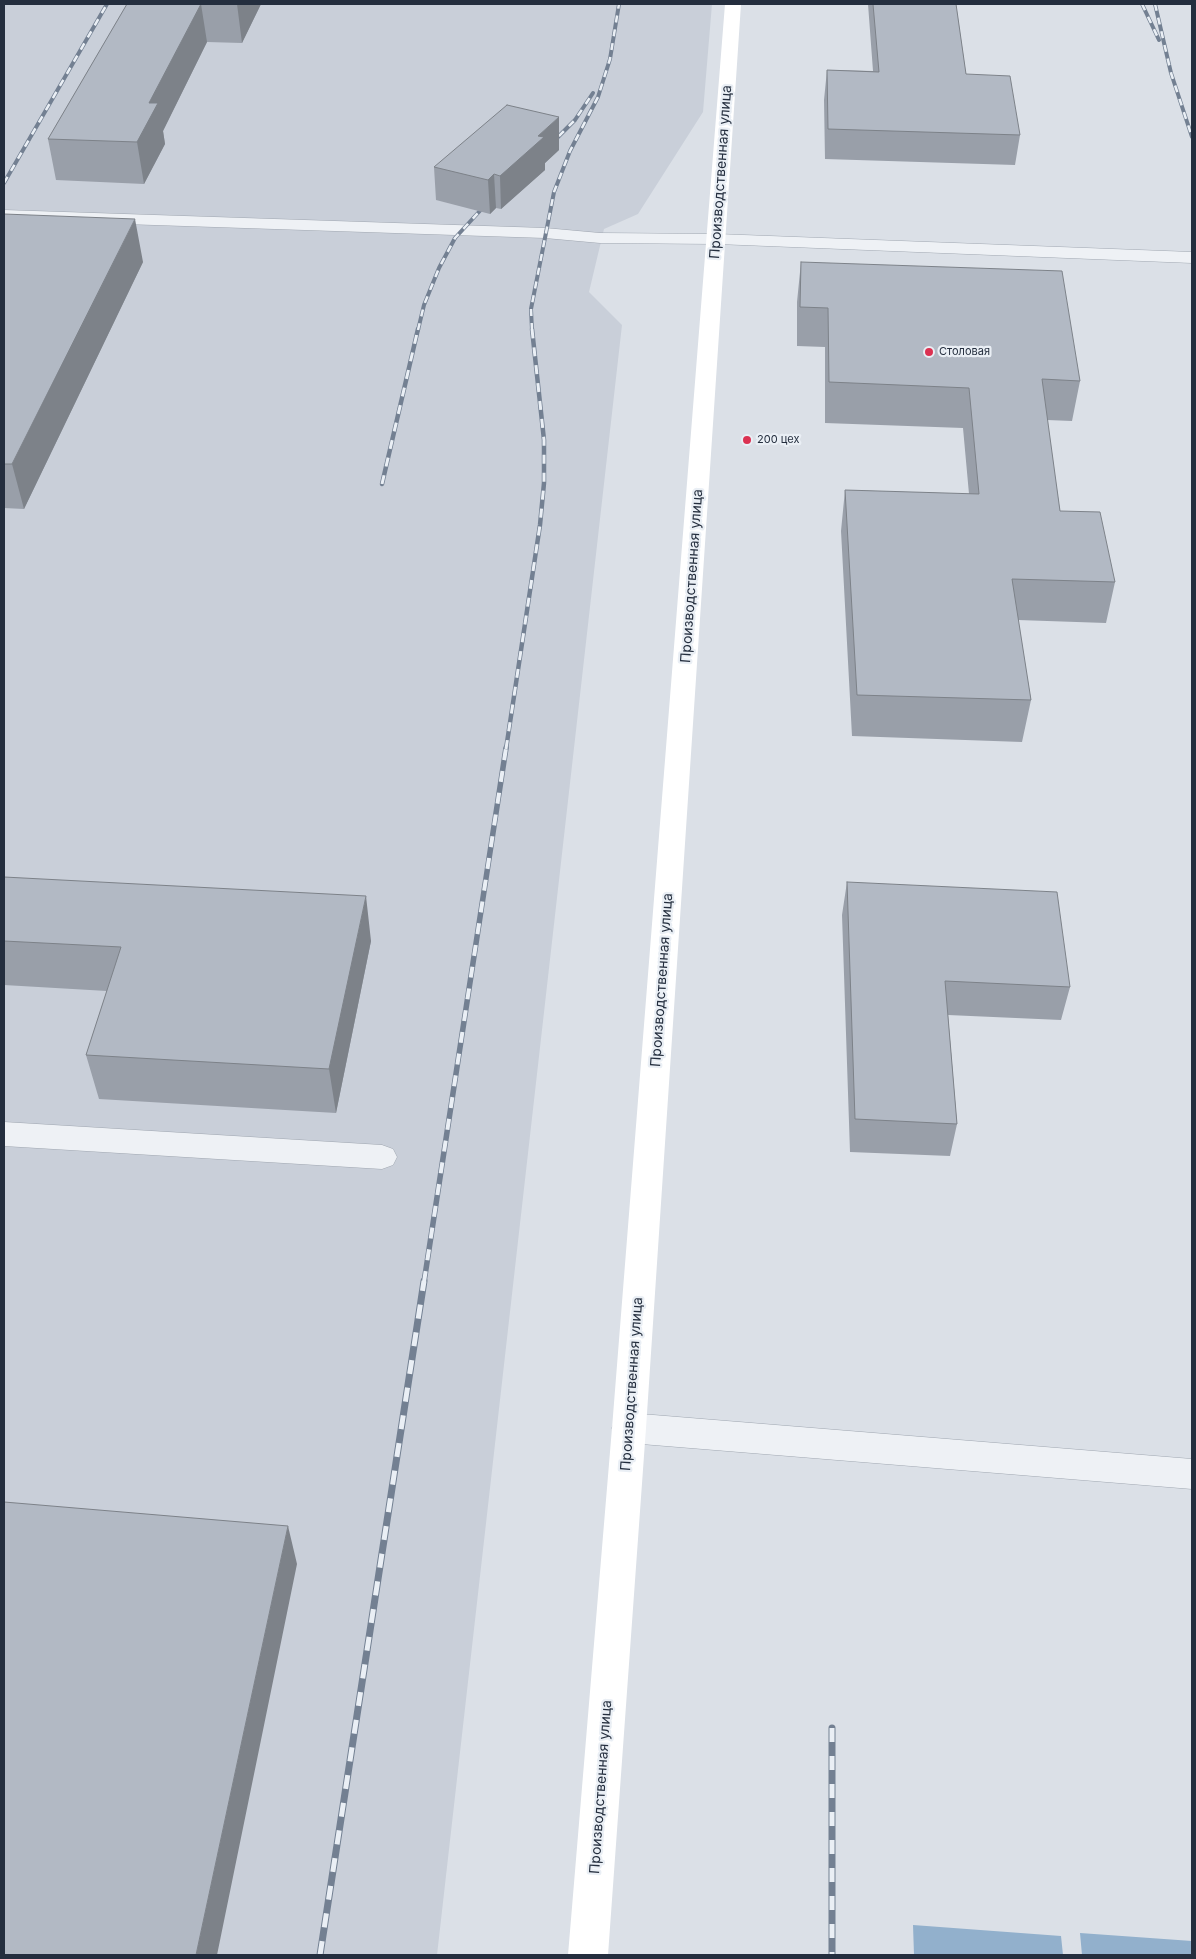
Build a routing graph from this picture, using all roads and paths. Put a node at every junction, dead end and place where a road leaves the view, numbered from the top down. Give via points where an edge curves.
1 (733, 4) edge
2 (4, 215) edge
3 (717, 239) junction
4 (1192, 258) edge
5 (4, 1134) edge
6 (382, 1157) dead end
7 (629, 1428) junction
8 (1192, 1474) edge
9 (588, 1955) edge

1 - 3 main road, Производственная улица
2 - 3 street via 546,233 600,238
3 - 4 street
3 - 7 main road, Производственная улица
5 - 6 street
7 - 8 street
7 - 9 main road, Производственная улица

